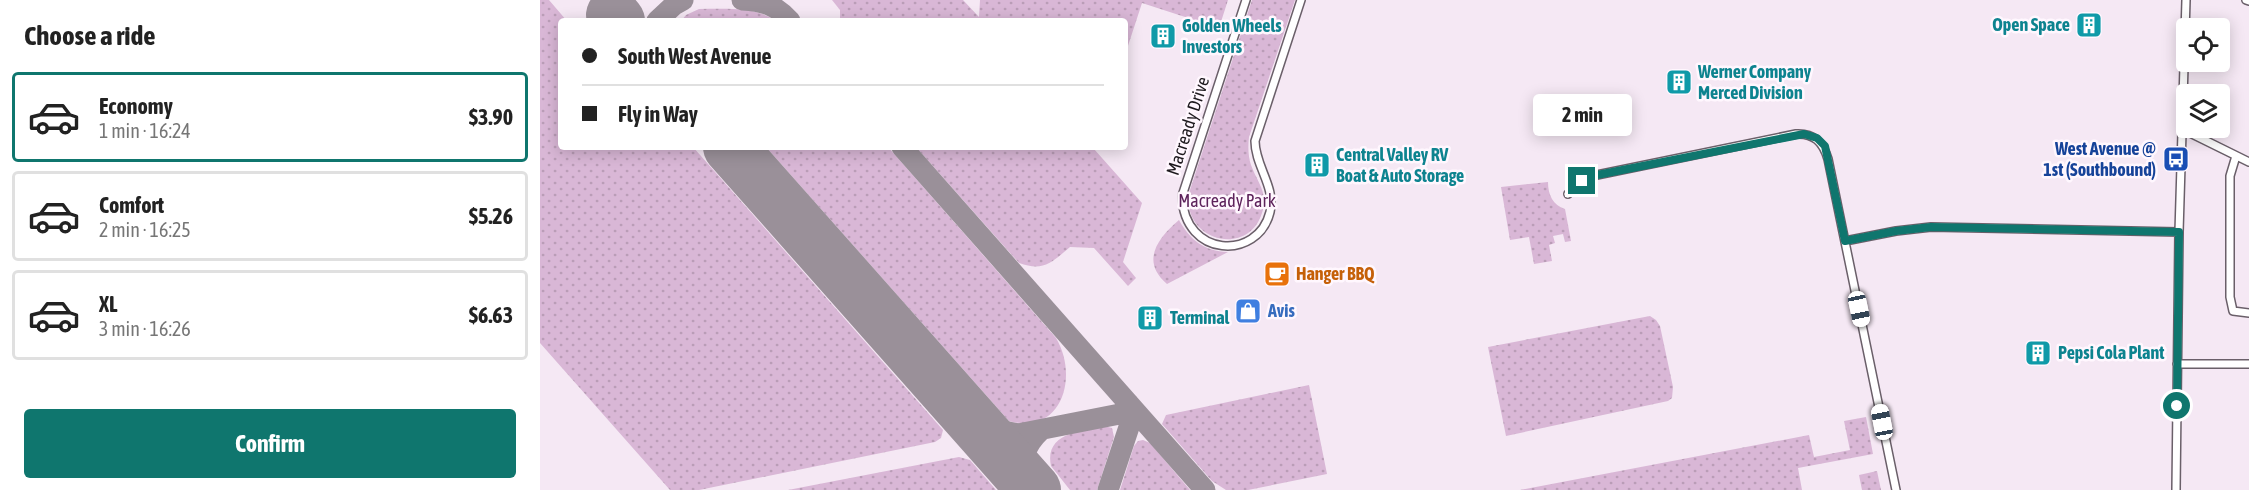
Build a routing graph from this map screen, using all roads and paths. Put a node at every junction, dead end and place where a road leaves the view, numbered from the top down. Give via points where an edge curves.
1 (1246, 0) edge
2 (1301, 0) edge
3 (2186, 0) edge
4 (2183, 84) edge
5 (2182, 138) edge
6 (2200, 138) edge
7 (2236, 156) junction
8 (2249, 162) edge
9 (1568, 194) dead end
10 (2179, 232) junction
11 (1845, 241) junction
12 (2249, 313) edge
13 (2177, 364) junction
14 (2249, 364) edge
15 (1896, 490) edge
16 (2176, 490) edge

1 - 2 street, Macready Drive via 1182,196 1192,230 1208,242 1221,245 1252,238 1270,212 1271,196 1256,158 1255,141
3 - 4 street
5 - 10 street
6 - 7 street
7 - 8 street
7 - 12 street via 2230,176 2230,297 2233,311
9 - 11 street via 1592,176 1804,134 1825,146
10 - 11 street via 1931,227
10 - 13 street
11 - 15 street
13 - 14 street
13 - 16 street

